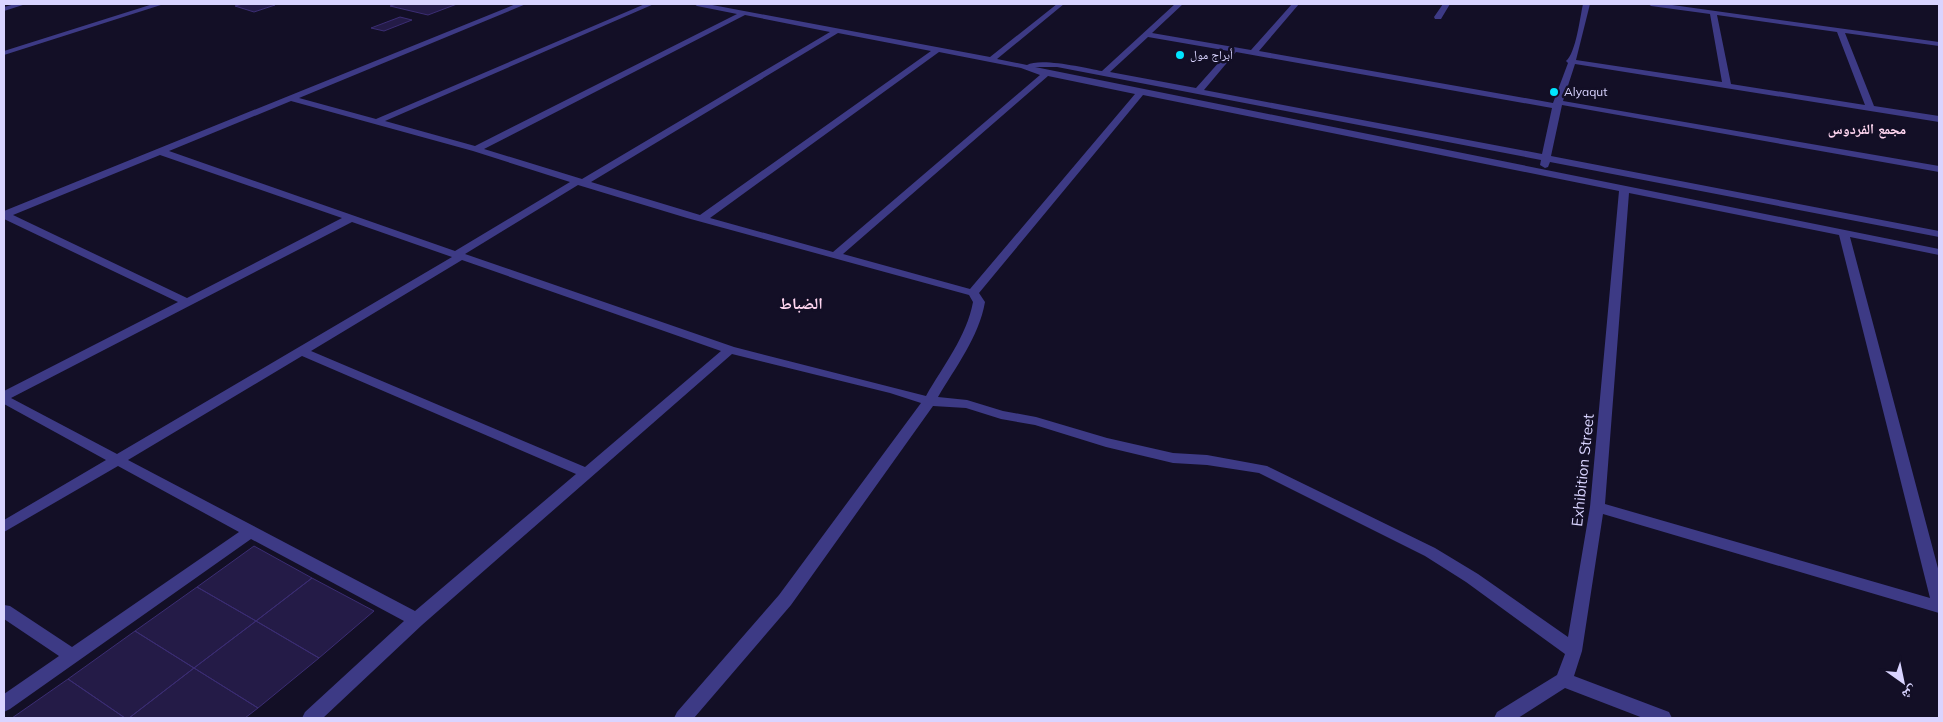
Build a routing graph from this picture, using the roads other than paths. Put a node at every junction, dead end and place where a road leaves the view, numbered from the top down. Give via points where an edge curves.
1 (22, 4) edge
2 (160, 4) edge
3 (522, 4) edge
4 (650, 4) edge
5 (697, 4) edge
6 (1049, 4) edge
7 (1179, 4) edge
8 (1296, 4) edge
9 (1446, 4) edge
10 (1586, 4) edge
11 (1651, 4) edge
12 (1060, 5) edge
13 (4, 9) edge
14 (744, 13) junction
15 (1713, 13) junction
16 (1438, 18) dead end
17 (1840, 29) junction
18 (836, 32) junction
19 (1146, 34) junction
20 (1939, 44) edge
21 (937, 50) junction
22 (1235, 50) junction
23 (4, 52) edge
24 (1253, 53) junction
25 (991, 60) junction
26 (1570, 61) junction
27 (1023, 66) junction
28 (1046, 73) junction
29 (1103, 74) junction
30 (1727, 85) junction
31 (1198, 91) junction
32 (1141, 92) junction
33 (289, 98) junction
34 (1557, 104) junction
35 (1870, 108) junction
36 (1939, 119) edge
37 (376, 122) junction
38 (476, 149) junction
39 (158, 151) junction
40 (1545, 158) junction
41 (1939, 169) edge
42 (1544, 173) junction
43 (580, 182) junction
44 (1624, 189) junction
45 (4, 215) edge
46 (351, 218) junction
47 (702, 219) junction
48 (1844, 232) junction
49 (1939, 234) edge
50 (1939, 252) edge
51 (459, 255) junction
52 (836, 255) junction
53 (973, 293) junction
54 (187, 302) junction
55 (730, 350) junction
56 (301, 351) junction
57 (4, 398) edge
58 (929, 401) junction
59 (117, 460) junction
60 (587, 473) junction
61 (1597, 507) junction
62 (4, 527) edge
63 (251, 531) junction
64 (1939, 602) edge
65 (1939, 607) edge
66 (4, 610) edge
67 (416, 620) junction
68 (1574, 651) junction
69 (72, 656) junction
70 (1564, 680) junction
71 (4, 704) edge
72 (311, 718) edge
73 (683, 718) edge
74 (1503, 718) edge
75 (1663, 718) edge

1 - 13 street
2 - 23 street
3 - 33 street
4 - 37 street
5 - 14 street
6 - 12 street
7 - 19 street
8 - 24 street
9 - 16 street
10 - 26 street
11 - 15 street
12 - 25 street
14 - 18 street
14 - 38 street
15 - 17 street
15 - 30 street
17 - 20 street
17 - 35 street
18 - 21 street
18 - 43 street
19 - 22 street
19 - 29 street
21 - 25 street
21 - 47 street
22 - 24 street
22 - 31 street
24 - 34 street
25 - 27 street
26 - 30 street
26 - 34 street
27 - 28 street
27 - 29 street via 1048,64
28 - 32 street
28 - 52 street
29 - 31 street
30 - 35 street
31 - 40 street
32 - 42 street
32 - 53 street
33 - 37 street
33 - 39 street
34 - 40 street
34 - 41 street
35 - 36 street
37 - 38 street
38 - 43 street
39 - 45 street
39 - 46 street
40 - 42 street
40 - 49 street
42 - 44 street
43 - 47 street
43 - 51 street
44 - 48 street
44 - 61 street, Exhibition Street
45 - 54 street
46 - 51 street
46 - 54 street
47 - 52 street
48 - 50 street
48 - 64 street
51 - 55 street
51 - 56 street
52 - 53 street
53 - 58 street via 979,302 977,314
54 - 57 street
55 - 58 street
55 - 60 street
56 - 59 street
56 - 60 street
57 - 59 street
58 - 68 street via 967,404 1173,458 1262,469 1430,552
58 - 73 street via 785,600
59 - 62 street
59 - 63 street
60 - 67 street
61 - 65 street
61 - 68 street, Exhibition Street
63 - 67 street
63 - 69 street
66 - 69 street
67 - 72 street
68 - 70 street, Exhibition Street
69 - 71 street
70 - 74 street
70 - 75 street

